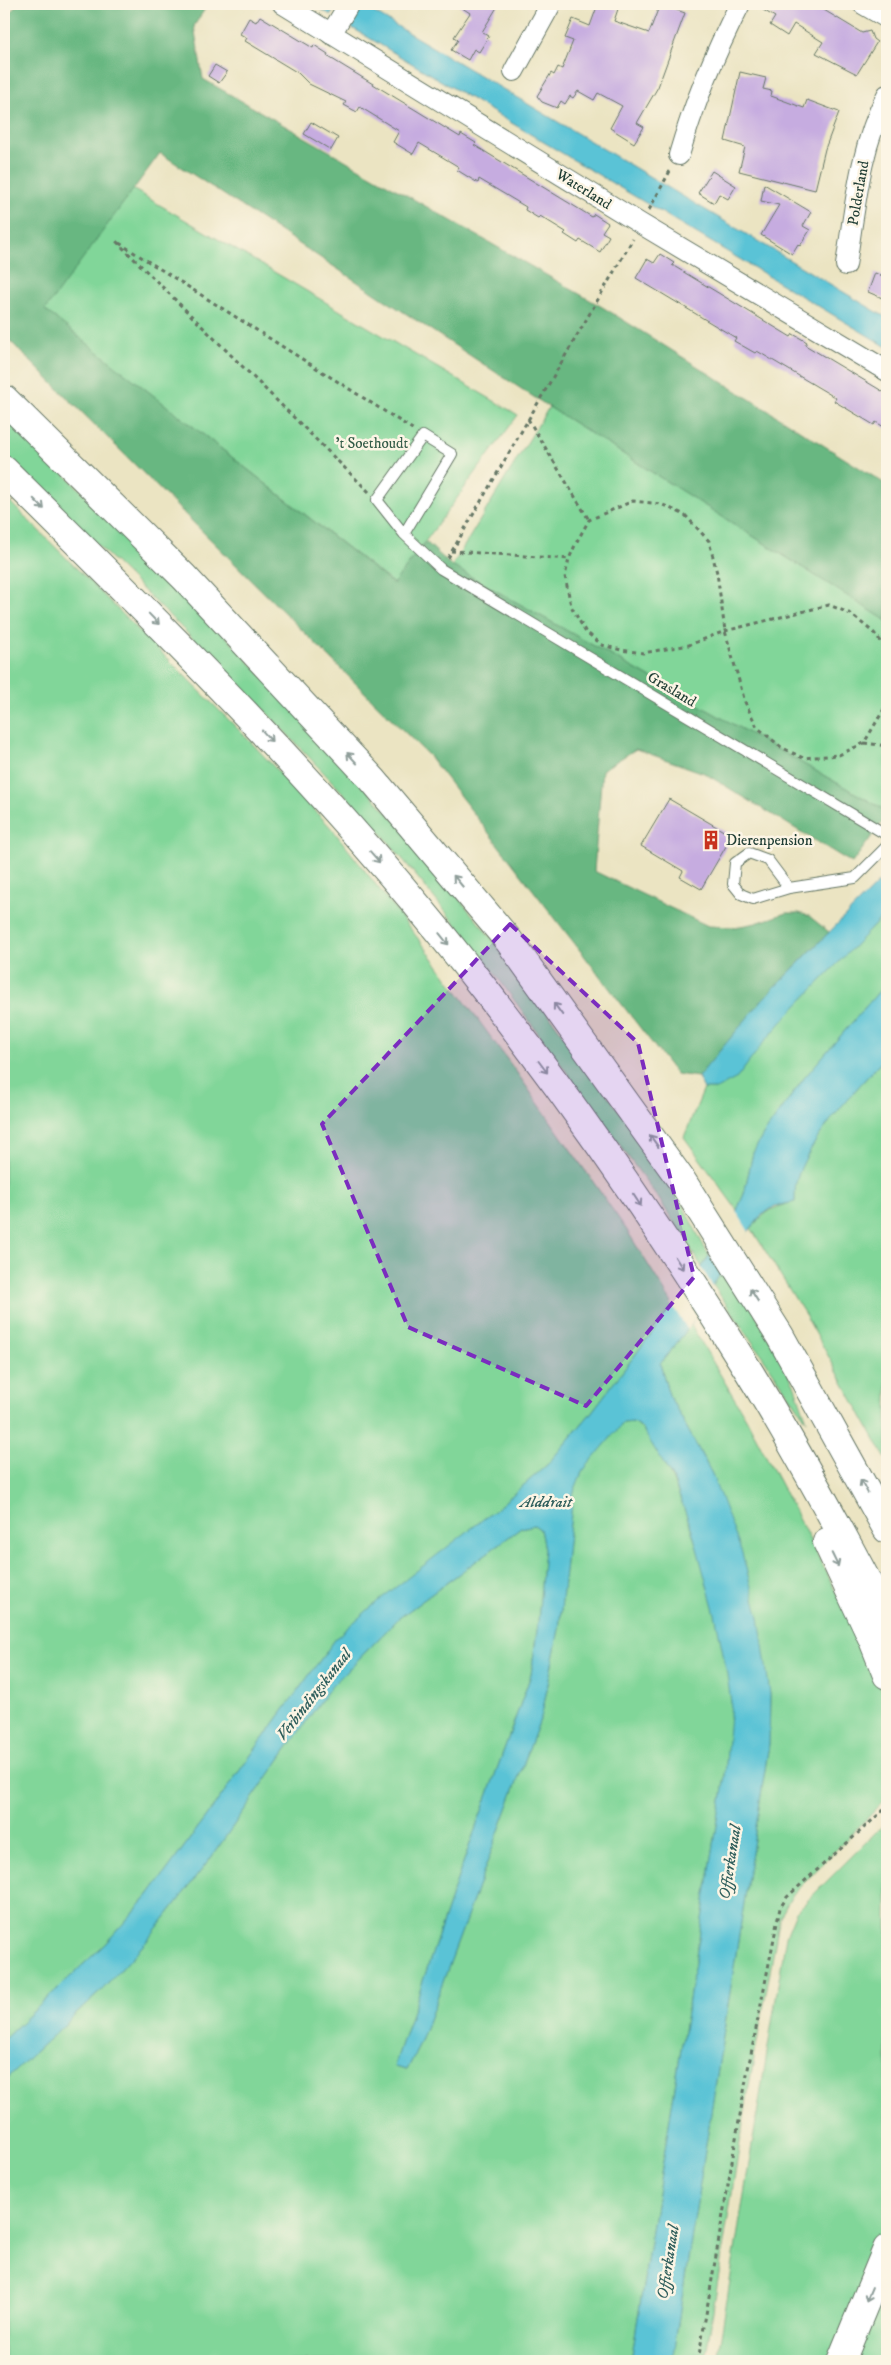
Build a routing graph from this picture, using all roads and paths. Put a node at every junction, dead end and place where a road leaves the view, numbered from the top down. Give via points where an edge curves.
1 (282, 4) edge
2 (349, 4) edge
3 (551, 4) edge
4 (740, 4) edge
5 (863, 4) edge
6 (887, 18) edge
7 (333, 30) junction
8 (514, 72) dead end
9 (887, 94) edge
10 (679, 155) dead end
11 (666, 180) dead end
12 (645, 218) junction
13 (846, 265) dead end
14 (887, 371) edge
15 (4, 399) edge
16 (528, 419) junction
17 (423, 436) junction
18 (4, 470) edge
19 (377, 500) junction
20 (589, 520) junction
21 (404, 534) junction
22 (452, 552) junction
23 (570, 559) junction
24 (441, 570) junction
25 (725, 631) junction
26 (887, 656) edge
27 (887, 704) edge
28 (864, 743) junction
29 (887, 746) edge
30 (887, 835) edge
31 (887, 846) edge
32 (789, 888) junction
33 (750, 1372) junction
34 (887, 1529) edge
35 (887, 1619) edge
36 (887, 1675) edge
37 (887, 1807) edge
38 (887, 2249) edge
39 (698, 2361) edge
40 (841, 2361) edge

1 - 7 street, Waterland
2 - 7 street
3 - 8 street
4 - 10 street via 720,42
5 - 6 street
7 - 12 street, Waterland
9 - 13 street, Polderland via 874,119 860,173
11 - 12 path
12 - 14 street, Waterland
12 - 16 path
34 -> 15 highway via 780,1336 682,1181 509,941 373,780 184,577
16 - 20 path
16 - 22 path
17 - 19 lane
17 - 19 path via 116,241
17 - 21 lane via 452,454
18 -> 33 highway via 258,726 407,894 484,988 607,1154
19 - 21 lane, Grasland
20 - 23 path
20 - 25 path via 633,501 661,504 685,515 709,541
21 - 24 lane, Grasland
22 - 23 path
22 - 24 path
23 - 25 path via 565,576 571,606 585,631 602,645 643,653 689,645
24 - 30 lane, Grasland
25 - 26 path via 829,605 851,614 874,633
25 - 28 path via 745,702 757,728 781,747 803,758 839,755
27 - 28 path
28 - 29 path
31 - 32 lane via 855,878
32 - 32 lane via 768,860 749,853 735,863 733,884 741,894 753,899
33 - 35 highway via 823,1497
33 -> 36 highway via 771,1426 874,1640
37 - 39 path via 788,1897 780,1908 747,2074
38 -> 40 highway

